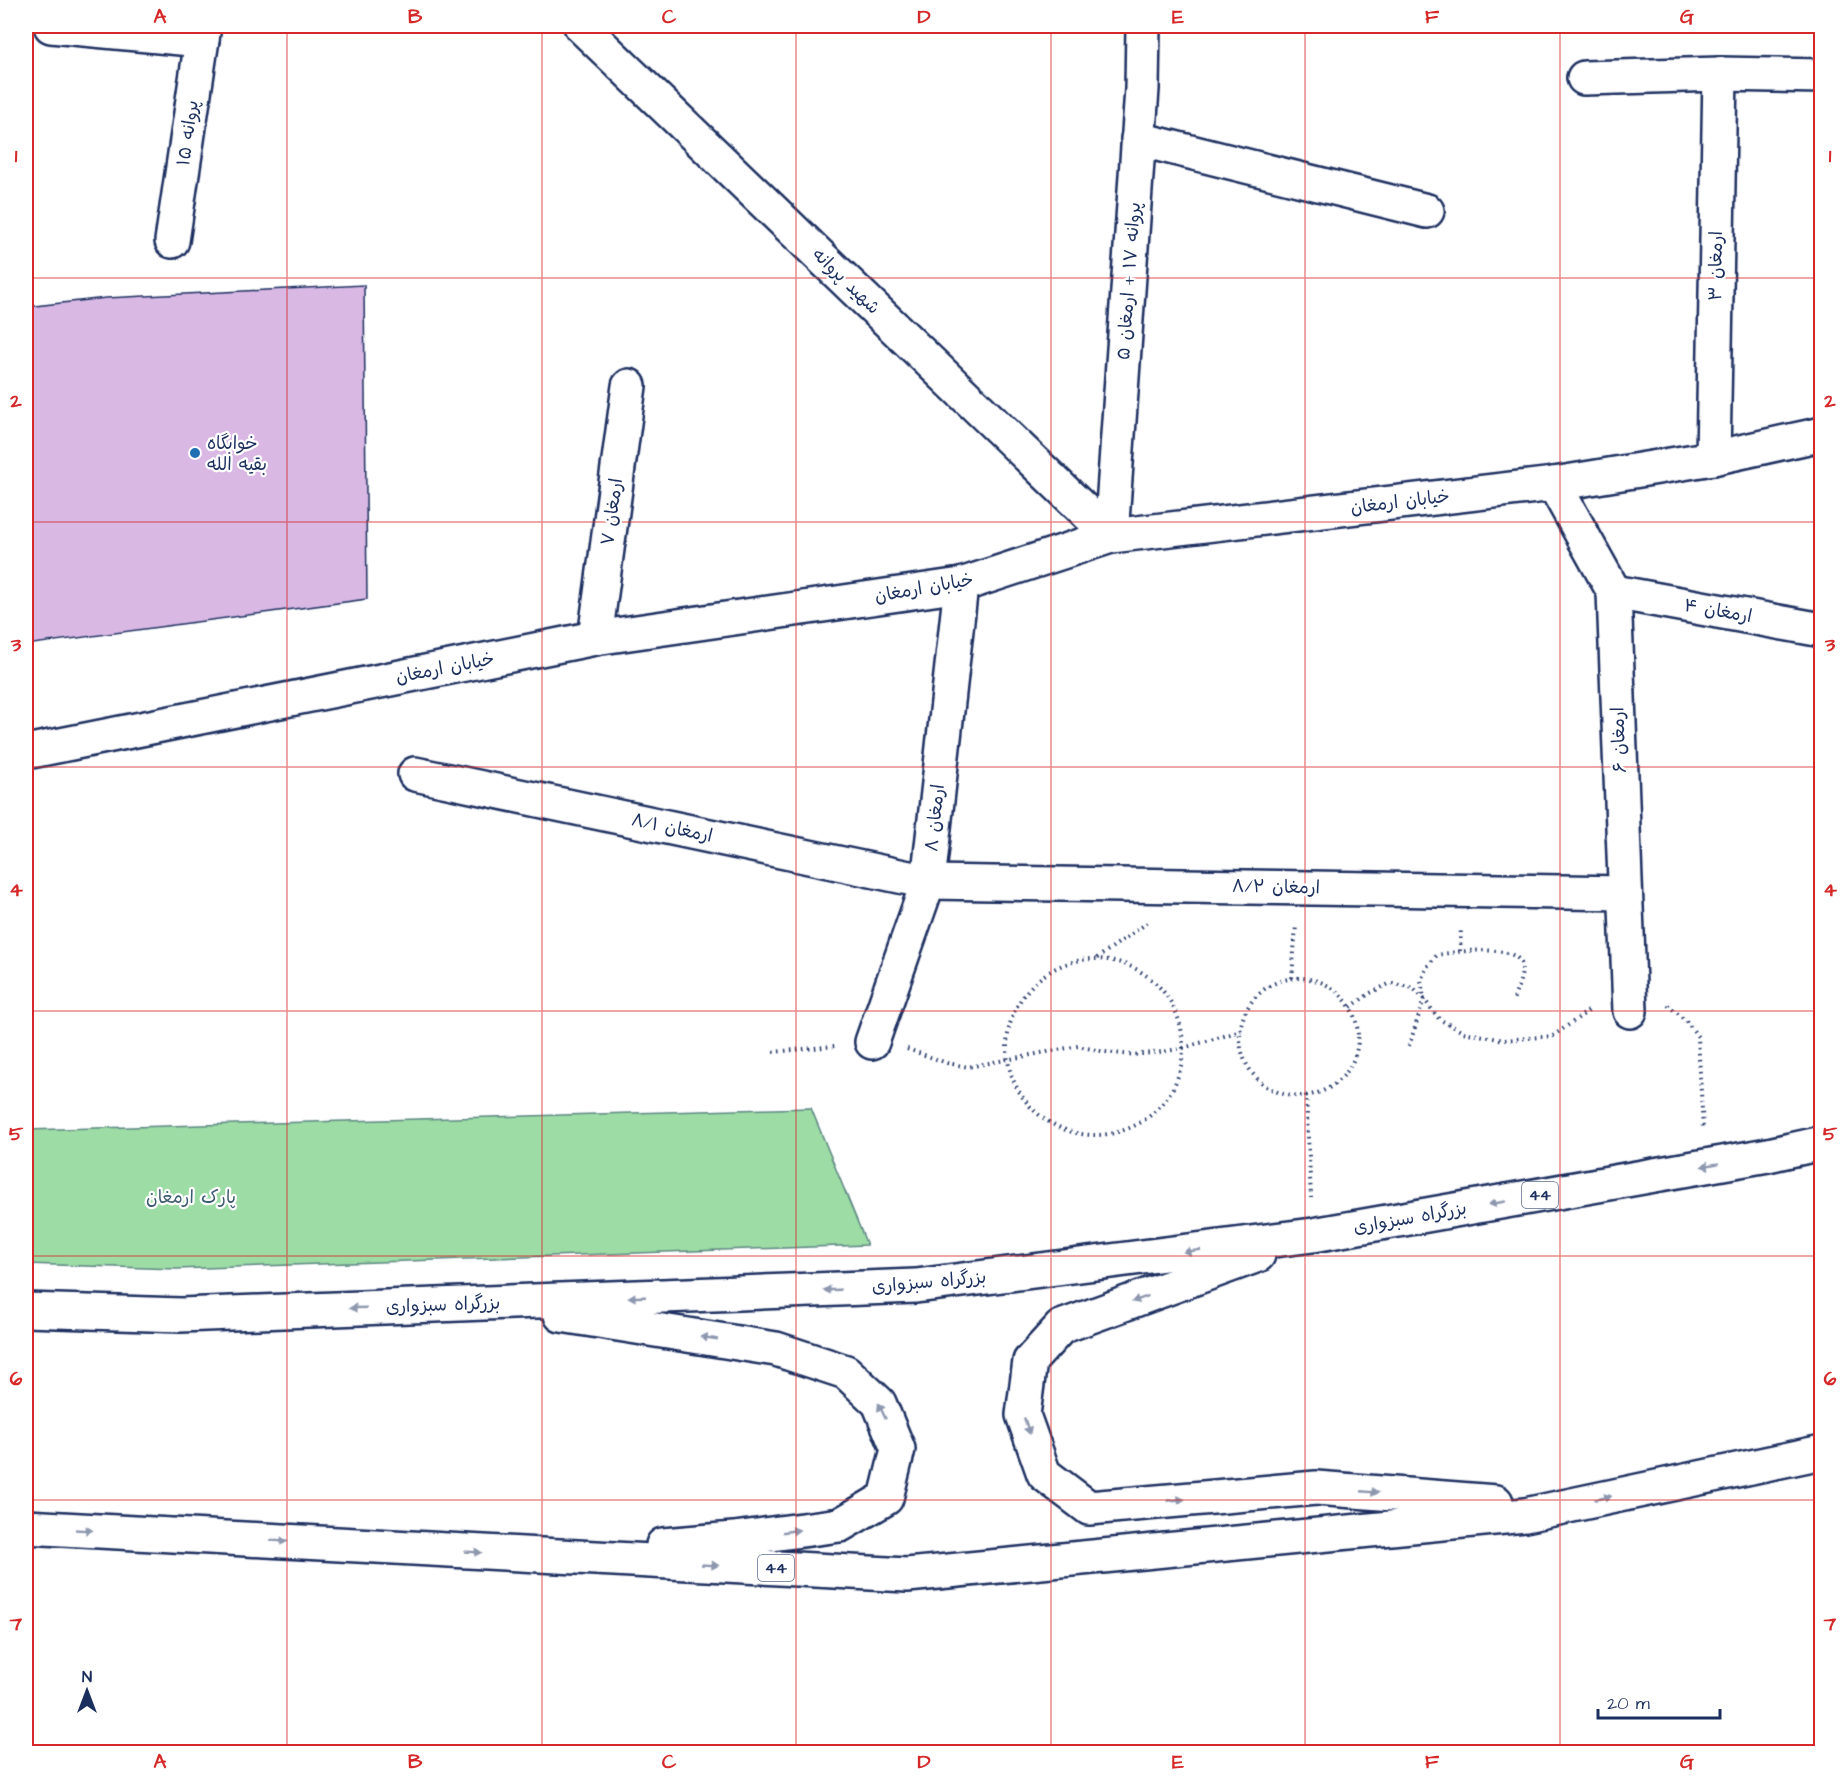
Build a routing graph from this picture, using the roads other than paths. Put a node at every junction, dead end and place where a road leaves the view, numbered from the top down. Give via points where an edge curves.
1 (51, 26) edge
2 (581, 26) edge
3 (1143, 26) edge
4 (203, 33) edge
5 (1720, 74) junction
6 (1821, 76) edge
7 (1584, 78) dead end
8 (1138, 139) junction
9 (1427, 211) dead end
10 (172, 241) dead end
11 (629, 386) dead end
12 (1821, 434) edge
13 (1713, 458) junction
14 (1554, 484) junction
15 (1111, 536) junction
16 (961, 585) junction
17 (1614, 592) junction
18 (1821, 630) edge
19 (595, 638) junction
20 (26, 752) edge
21 (415, 774) dead end
22 (928, 882) junction
23 (1625, 893) junction
24 (1630, 1002) road end
25 (872, 1042) road end
26 (1821, 1143) edge
27 (1313, 1235) junction
28 (483, 1303) junction
29 (26, 1310) edge
30 (1819, 1460) edge
31 (1559, 1507) junction
32 (26, 1527) edge
33 (544, 1556) junction

1 - 4 main road
2 - 15 main road, شهید پروانه
3 - 8 main road, پروانه ۱۷ + ارمغان ۵
4 - 10 main road, پروانه ۱۵
5 - 6 main road
5 - 7 main road
5 - 13 main road, ارمغان ۳
8 - 9 main road
8 - 15 main road, پروانه ۱۷ + ارمغان ۵
11 - 19 main road, ارمغان ۷
12 - 13 main road, خیابان ارمغان
13 - 14 main road, خیابان ارمغان
14 - 15 main road, خیابان ارمغان
14 - 17 main road, ارمغان ۶
15 - 16 main road, خیابان ارمغان
16 - 19 main road, خیابان ارمغان
16 - 22 main road, ارمغان ۸
17 - 18 main road, ارمغان ۴
17 - 23 main road, ارمغان ۶
19 - 20 main road, خیابان ارمغان
21 - 22 main road, ارمغان ۸/۱
22 - 23 main road, ارمغان ۸/۲
22 - 25 main road, ارمغان ۸
23 - 24 main road, ارمغان ۶
26 -> 27 main road, بزرگراه سبزواری / 44
27 -> 28 main road, بزرگراه سبزواری / 44 via 916,1286
27 -> 31 main road via 1061,1327 1030,1362 1023,1415 1044,1474 1089,1508 1316,1488
28 -> 29 main road, بزرگراه سبزواری / 44 via 181,1315
33 -> 28 main road via 840,1525 886,1498 898,1449 879,1403 846,1372 776,1349
31 -> 30 main road, 44
33 -> 31 main road, 44 via 907,1575 1526,1515
32 -> 33 main road, 44

